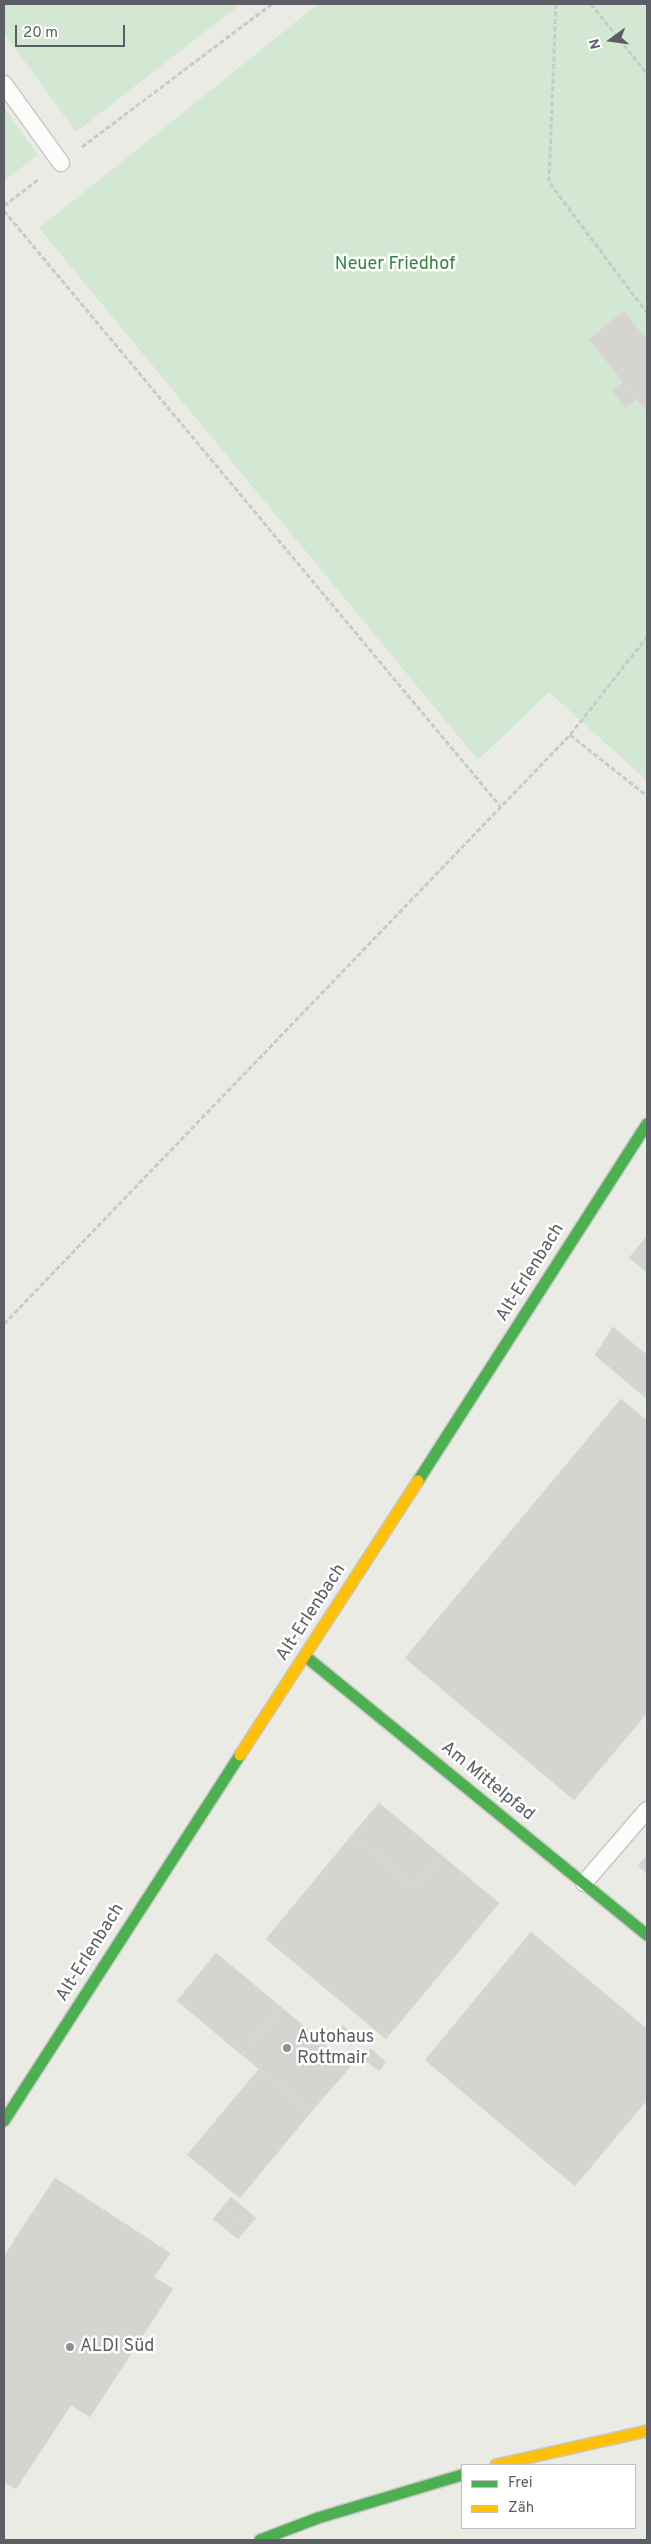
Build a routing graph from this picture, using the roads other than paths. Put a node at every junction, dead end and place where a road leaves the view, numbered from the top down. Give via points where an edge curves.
1 (4, 84) edge
2 (61, 163) road end
3 (647, 1124) edge
4 (305, 1656) junction
5 (647, 1810) edge
6 (584, 1883) junction
7 (647, 1935) edge
8 (4, 2121) edge
9 (647, 2431) edge
10 (500, 2464) edge
11 (461, 2475) edge
12 (260, 2540) edge

1 - 2 lane
3 - 4 street, Alt-Erlenbach
4 - 6 street, Am Mittelpfad
4 - 8 street, Alt-Erlenbach
5 - 6 lane
6 - 7 street, Am Mittelpfad
9 - 10 street
11 - 12 street via 318,2518

